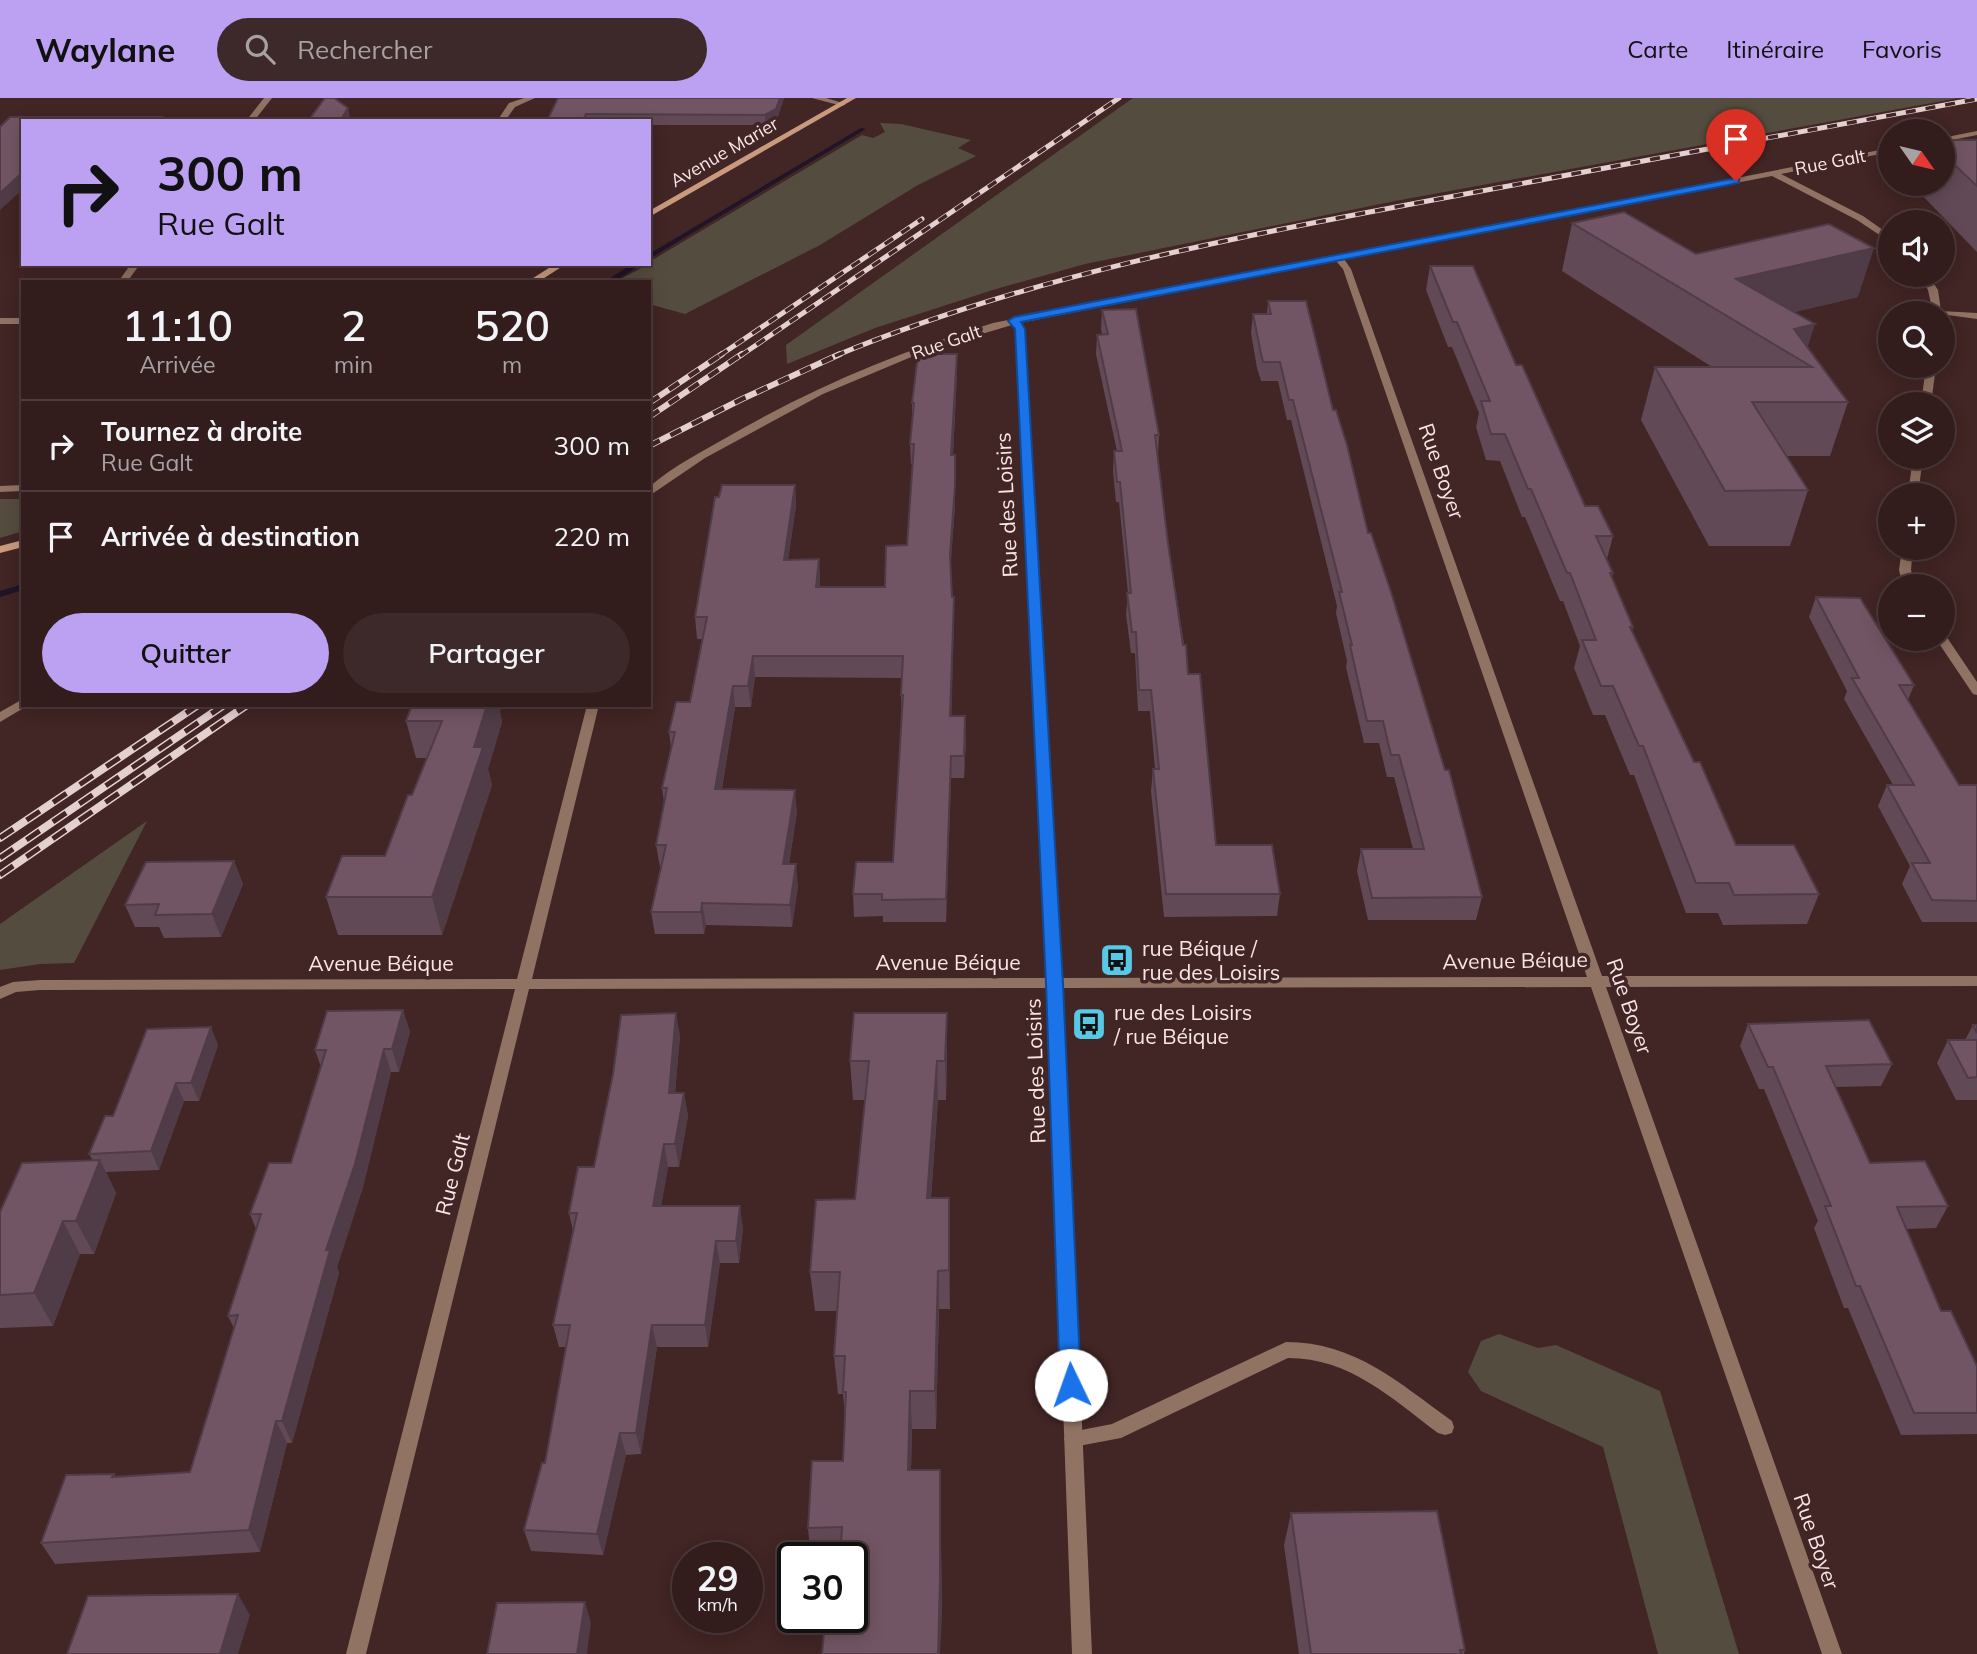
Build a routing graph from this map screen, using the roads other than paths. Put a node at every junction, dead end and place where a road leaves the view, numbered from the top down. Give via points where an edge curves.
1 (268, 98) edge
2 (531, 98) edge
3 (816, 98) edge
4 (852, 98) edge
5 (842, 104) junction
6 (252, 119) edge
7 (502, 119) edge
8 (1977, 133) edge
9 (1955, 137) edge
10 (1878, 152) edge
11 (1773, 173) junction
12 (651, 214) edge
13 (1878, 231) edge
14 (1338, 257) junction
15 (134, 266) edge
16 (559, 266) edge
17 (124, 280) edge
18 (534, 280) edge
19 (1955, 314) edge
20 (1977, 316) edge
21 (0, 321) edge
22 (21, 321) edge
23 (1014, 321) junction
24 (21, 488) edge
25 (0, 489) edge
26 (651, 492) edge
27 (21, 544) edge
28 (0, 550) edge
29 (1950, 651) edge
30 (1977, 691) edge
31 (21, 705) edge
32 (592, 707) edge
33 (0, 718) edge
34 (1597, 980) junction
35 (1977, 981) edge
36 (522, 984) junction
37 (1055, 984) junction
38 (2, 992) edge
39 (1445, 1427) dead end
40 (1073, 1439) junction
41 (356, 1654) edge
42 (1082, 1654) edge
43 (1832, 1654) edge

1 - 6 street
2 - 7 street via 512,105
3 - 5 street
4 - 5 street, Avenue Marier
5 - 12 street, Avenue Marier
8 - 9 street
10 - 11 street, Rue Galt
11 - 13 street
11 - 14 street, Rue Galt
14 - 23 street, Rue Galt
14 - 34 street, Rue Boyer via 1347,269
15 - 17 street
16 - 18 street
19 - 20 street
21 - 22 street
23 - 26 street, Rue Galt via 862,373 745,430
23 - 37 street, Rue des Loisirs via 1020,329
24 - 25 street
27 - 28 street
29 - 30 street
31 - 33 street
32 - 36 street, Rue Galt
34 - 35 street, Avenue Béique
34 - 37 street, Avenue Béique
34 - 43 street, Rue Boyer
36 - 37 street, Avenue Béique
36 - 38 street, Avenue Béique via 40,985
36 - 41 street, Rue Galt
37 - 40 street, Rue des Loisirs
39 - 40 street via 1341,1357 1304,1348 1286,1350 1114,1432
40 - 42 street, Rue des Loisirs

